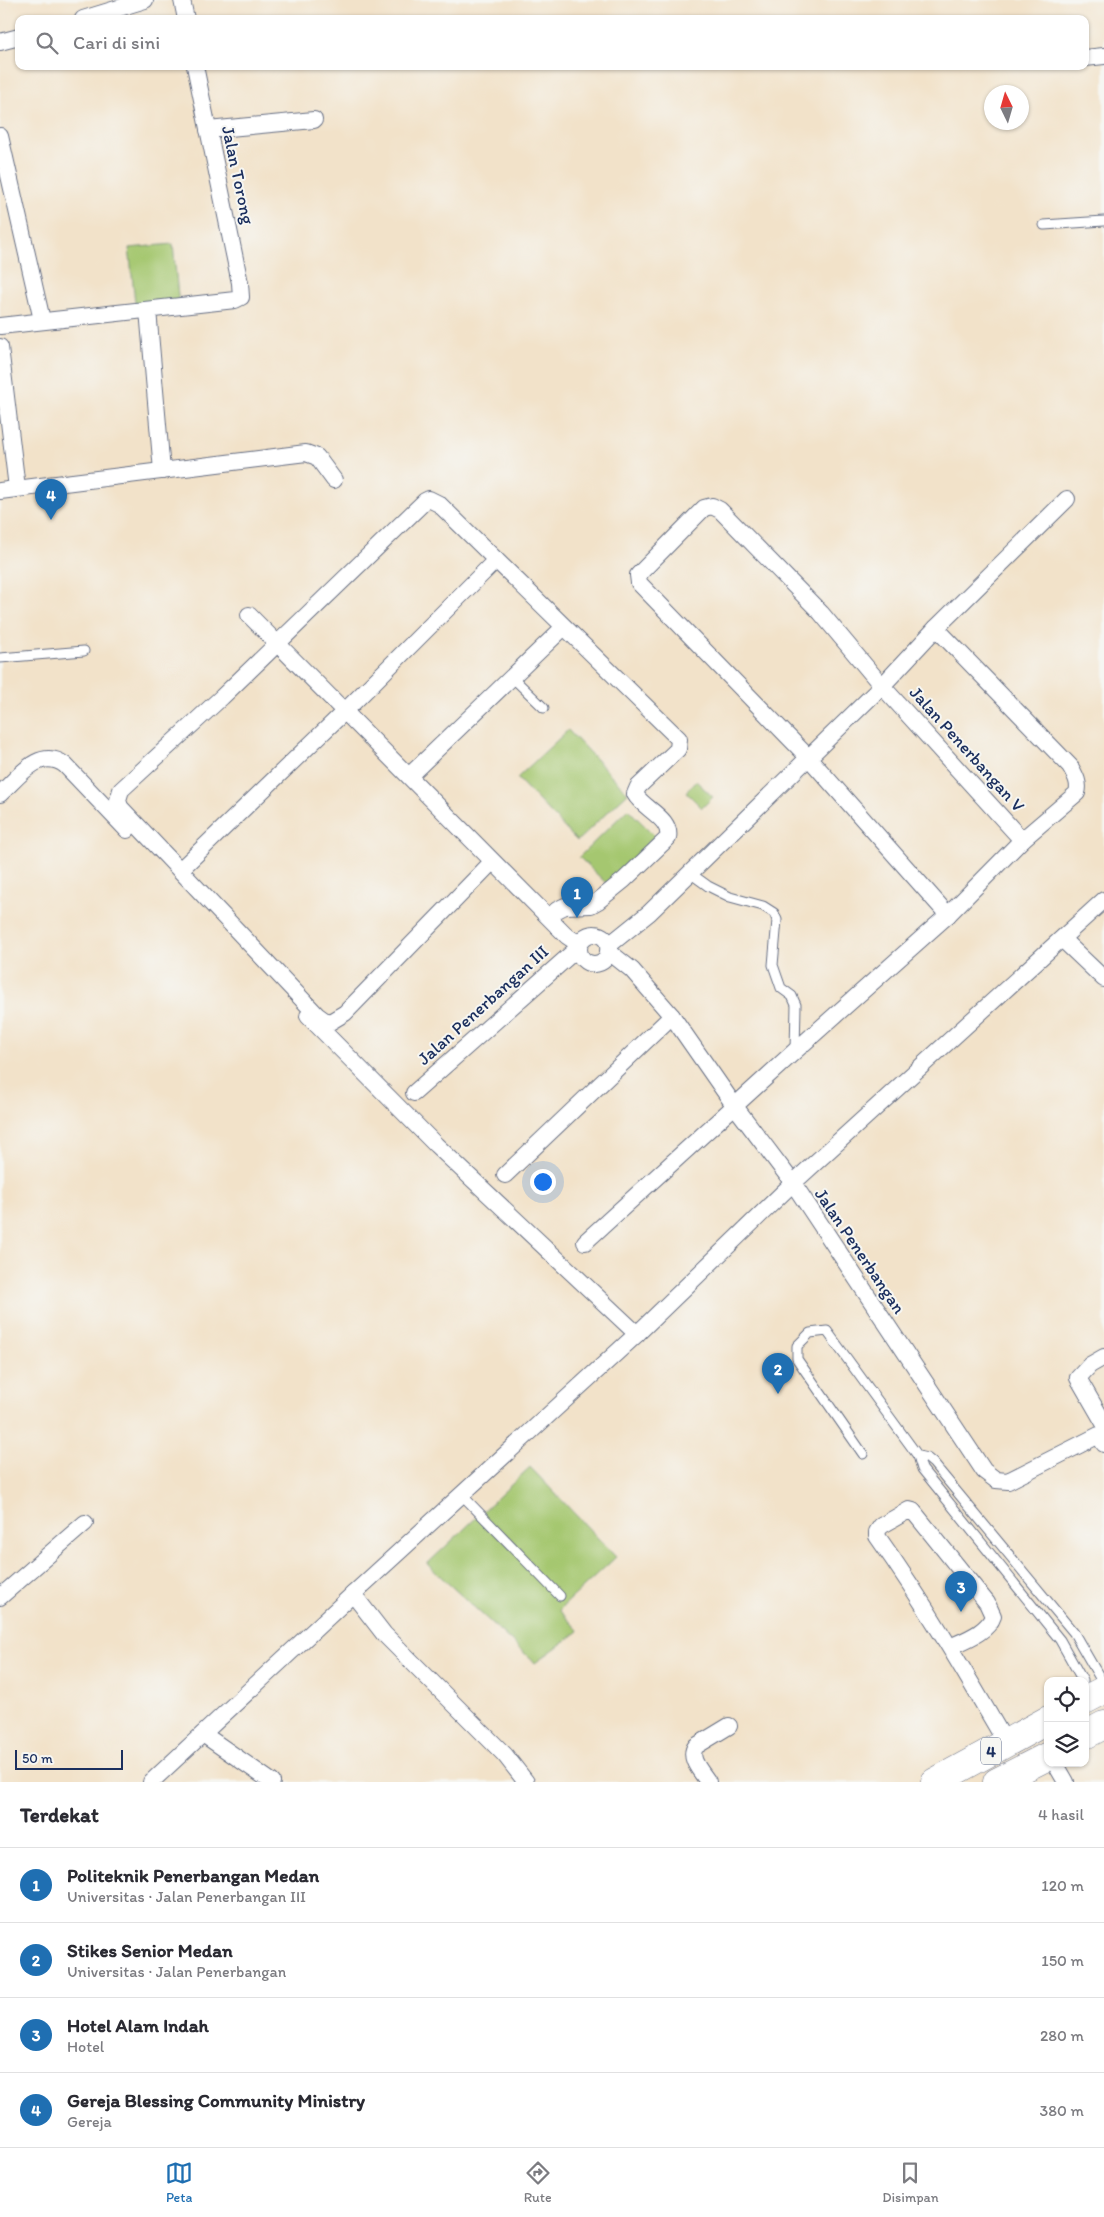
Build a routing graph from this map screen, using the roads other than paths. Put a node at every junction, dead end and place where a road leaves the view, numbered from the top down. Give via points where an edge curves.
1 (145, 0) edge
2 (182, 0) edge
3 (103, 7) edge
4 (90, 15) edge
5 (185, 15) edge
6 (15, 38) edge
7 (0, 42) edge
8 (1104, 56) edge
9 (1089, 58) edge
10 (196, 70) edge
11 (314, 120) dead end
12 (208, 130) junction
13 (0, 136) edge
14 (1104, 221) edge
15 (1044, 225) dead end
16 (148, 310) junction
17 (42, 320) junction
18 (0, 326) edge
19 (0, 347) edge
20 (162, 471) junction
21 (334, 480) dead end
22 (17, 488) junction
23 (0, 491) edge
24 (1067, 500) dead end
25 (496, 560) junction
26 (249, 615) dead end
27 (564, 626) junction
28 (936, 628) junction
29 (277, 643) junction
30 (84, 651) dead end
31 (0, 658) edge
32 (511, 676) junction
33 (882, 686) junction
34 (544, 708) dead end
35 (344, 712) junction
36 (808, 757) junction
37 (409, 776) junction
38 (0, 794) edge
39 (1022, 840) junction
40 (492, 862) junction
41 (180, 870) junction
42 (690, 873) junction
43 (1104, 900) edge
44 (948, 916) junction
45 (550, 917) junction
46 (1062, 939) junction
47 (579, 946) junction
48 (608, 949) junction
49 (1104, 979) edge
50 (672, 1016) junction
51 (795, 1050) junction
52 (414, 1093) dead end
53 (734, 1105) junction
54 (505, 1175) dead end
55 (793, 1183) junction
56 (585, 1242) dead end
57 (637, 1334) junction
58 (1104, 1357) edge
59 (1103, 1434) edge
60 (863, 1454) dead end
61 (918, 1456) junction
62 (462, 1495) junction
63 (84, 1523) dead end
64 (353, 1594) junction
65 (560, 1596) dead end
66 (0, 1597) edge
67 (950, 1647) junction
68 (1092, 1689) edge
69 (1044, 1722) edge
70 (729, 1726) dead end
71 (203, 1734) junction
72 (1006, 1742) junction
73 (1044, 1758) edge
74 (1057, 1767) edge
75 (1002, 1780) edge
76 (151, 1782) edge
77 (272, 1782) edge
78 (526, 1782) edge
79 (708, 1782) edge
80 (935, 1782) edge
81 (1066, 1782) edge

1 - 3 street
2 - 5 street
3 - 4 street
6 - 7 street
8 - 9 street
10 - 12 street, Jalan Torong
11 - 12 street
12 - 16 street, Jalan Torong via 241,297
13 - 17 street
14 - 15 lane
16 - 17 street
16 - 20 street
17 - 18 street
19 - 22 street
20 - 21 street via 306,454 317,457
20 - 22 street
22 - 23 street
24 - 28 street
25 - 27 street
25 - 29 street via 439,504 429,499
25 - 35 street
26 - 29 street
27 - 32 street
27 - 45 street via 679,739 680,744 635,794 664,823 668,838 592,905 565,906
28 - 33 street
28 - 39 street via 1077,777 1077,793
29 - 35 street
29 - 41 street via 119,793 120,807
30 - 31 lane
32 - 34 lane
32 - 37 street
33 - 36 street
33 - 36 street, Jalan Penerbangan V via 821,613 720,510 712,506 704,508 638,575 639,583
33 - 39 street, Jalan Penerbangan V
35 - 37 street
35 - 41 street
36 - 42 street
36 - 44 street
37 - 40 street
38 - 57 street via 28,767 43,759 57,759 65,765 183,890 436,1145
39 - 44 street
40 - 41 street via 345,1013 330,1022 317,1015
40 - 45 street
42 - 48 street
42 - 51 lane via 730,897 774,913 777,920 773,965 780,988 792,996 796,1004
43 - 46 street
44 - 51 street
45 - 47 street
46 - 49 street
46 - 55 street
47 - 48 street via 585,938 595,934 602,937
47 - 48 street via 582,958 593,963 604,959
47 - 52 street, Jalan Penerbangan III
48 - 50 street, Jalan Penerbangan via 632,970
50 - 53 street, Jalan Penerbangan
50 - 54 street
51 - 53 street
53 - 55 street, Jalan Penerbangan
53 - 56 street
55 - 57 street
55 - 59 street, Jalan Penerbangan via 989,1475 996,1480 1008,1481
57 - 62 street
58 - 59 street via 1090,1365 1078,1378
60 - 61 lane via 797,1359 797,1346 810,1333 827,1331
61 - 68 lane via 922,1469 1060,1640
61 - 68 lane via 928,1458 1074,1633
62 - 64 street
62 - 65 lane
63 - 66 street
64 - 71 street
64 - 78 street via 384,1634 505,1755
67 - 67 street via 877,1536 881,1526 909,1510 987,1603 993,1616 977,1634
67 - 72 street
69 - 72 highway, 4
70 - 79 street via 694,1750 693,1758
71 - 76 street
71 - 77 street
72 - 80 highway, 4
73 - 75 highway, 4
74 - 81 street

